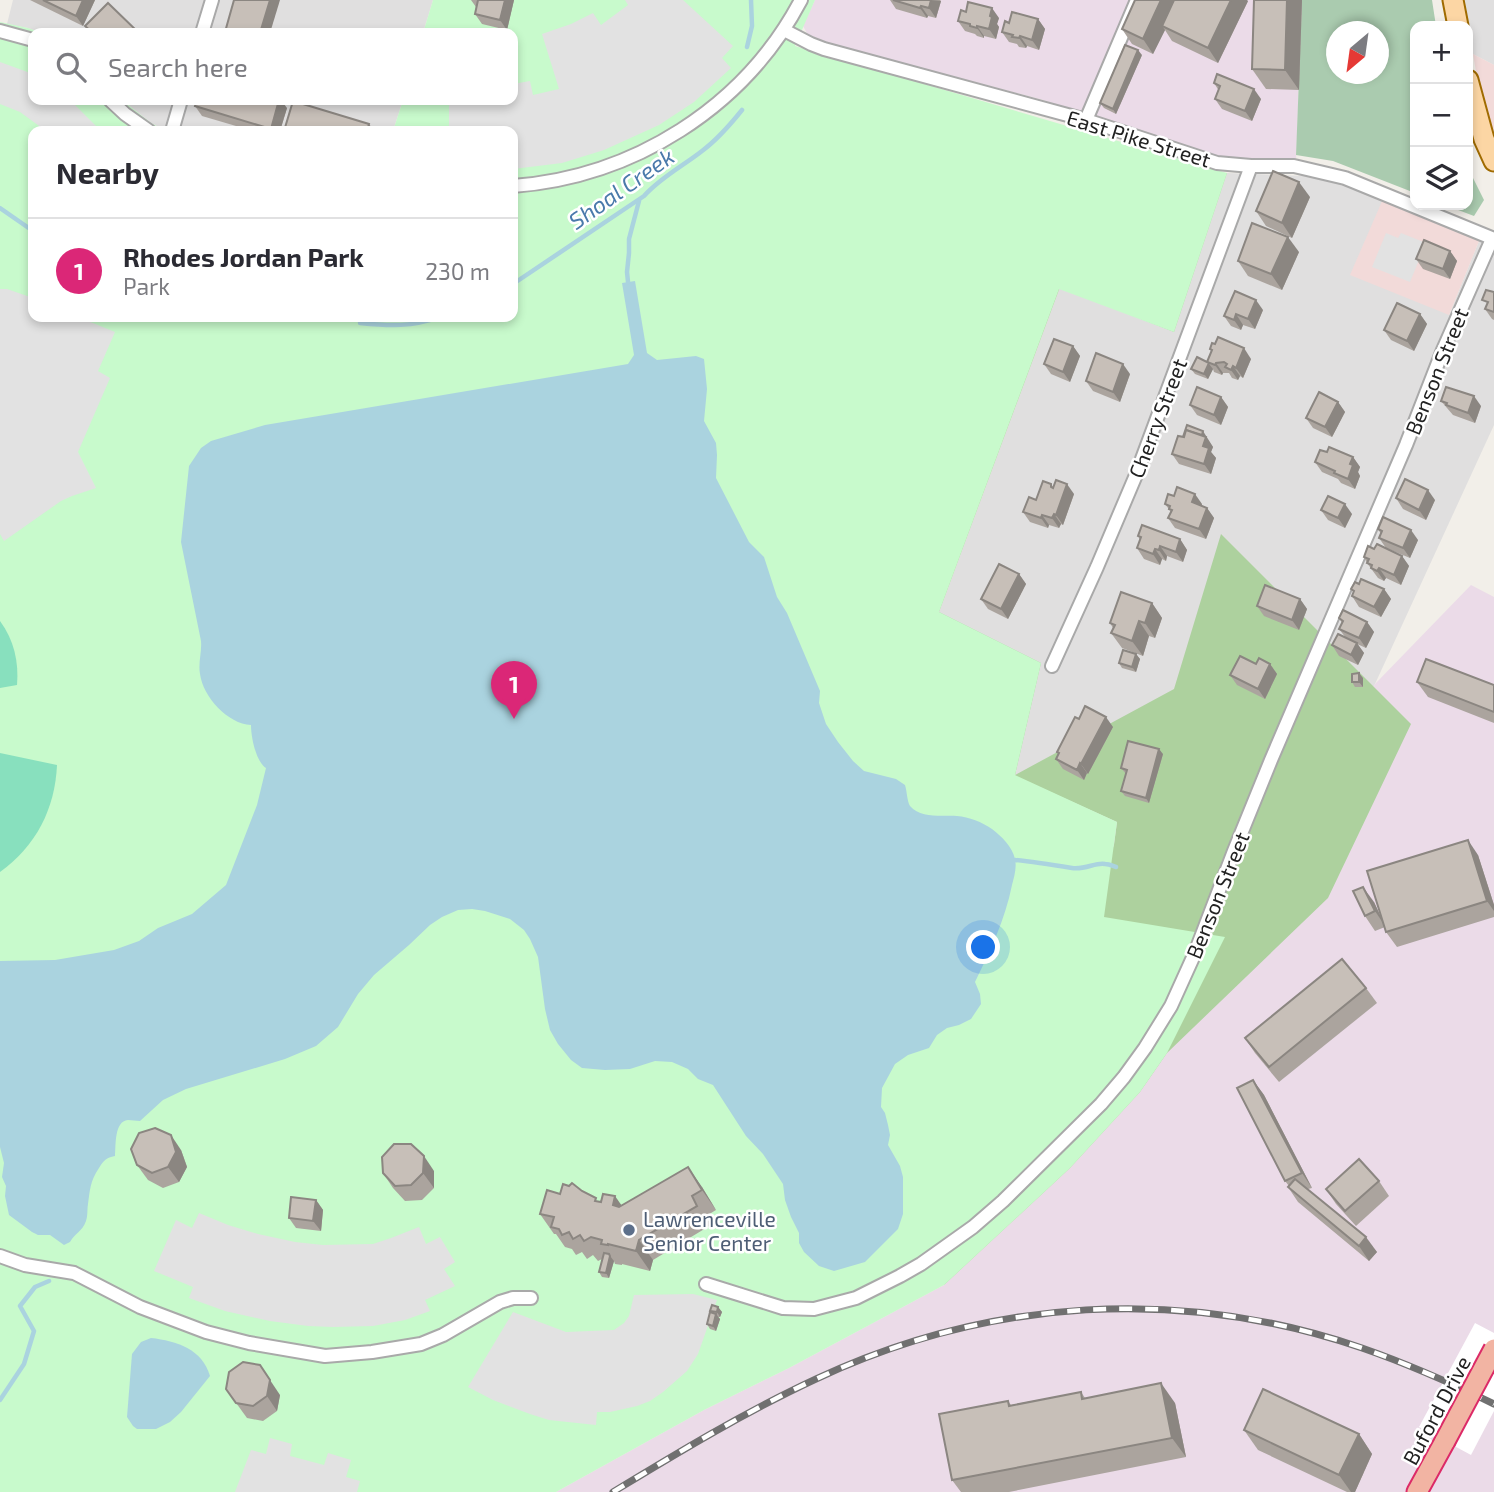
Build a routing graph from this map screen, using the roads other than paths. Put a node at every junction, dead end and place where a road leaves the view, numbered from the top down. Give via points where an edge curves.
1 (212, 0) edge
2 (801, 0) edge
3 (1137, 0) edge
4 (1453, 0) edge
5 (1457, 21) edge
6 (204, 28) edge
7 (0, 30) edge
8 (784, 30) junction
9 (28, 38) edge
10 (1469, 84) edge
11 (115, 105) edge
12 (180, 105) edge
13 (1086, 120) junction
14 (142, 126) edge
15 (173, 126) edge
16 (1494, 161) edge
17 (1251, 166) junction
18 (518, 186) edge
19 (1493, 239) edge
20 (1052, 666) dead end
21 (0, 1256) edge
22 (706, 1284) dead end
23 (531, 1298) dead end
24 (1494, 1349) edge
25 (1417, 1492) edge

1 - 6 street
2 - 8 street
3 - 13 street
4 - 5 main road
7 - 9 street
8 - 13 street, East Pike Street via 824,49
8 - 18 street via 737,85 680,131 626,160 581,175
10 - 16 main road
11 - 14 street
12 - 15 street
13 - 17 street, East Pike Street via 1217,163
17 - 19 street, East Pike Street via 1293,166 1345,178
17 - 20 street, Cherry Street via 1136,475
19 - 22 street, Benson Street via 1271,760 1195,953 1171,1006 1124,1077 993,1209 953,1242 856,1298 814,1310 783,1308
21 - 23 street via 74,1273 139,1307 206,1332 325,1356 421,1344 500,1302
24 - 25 highway, Buford Drive, bridge

